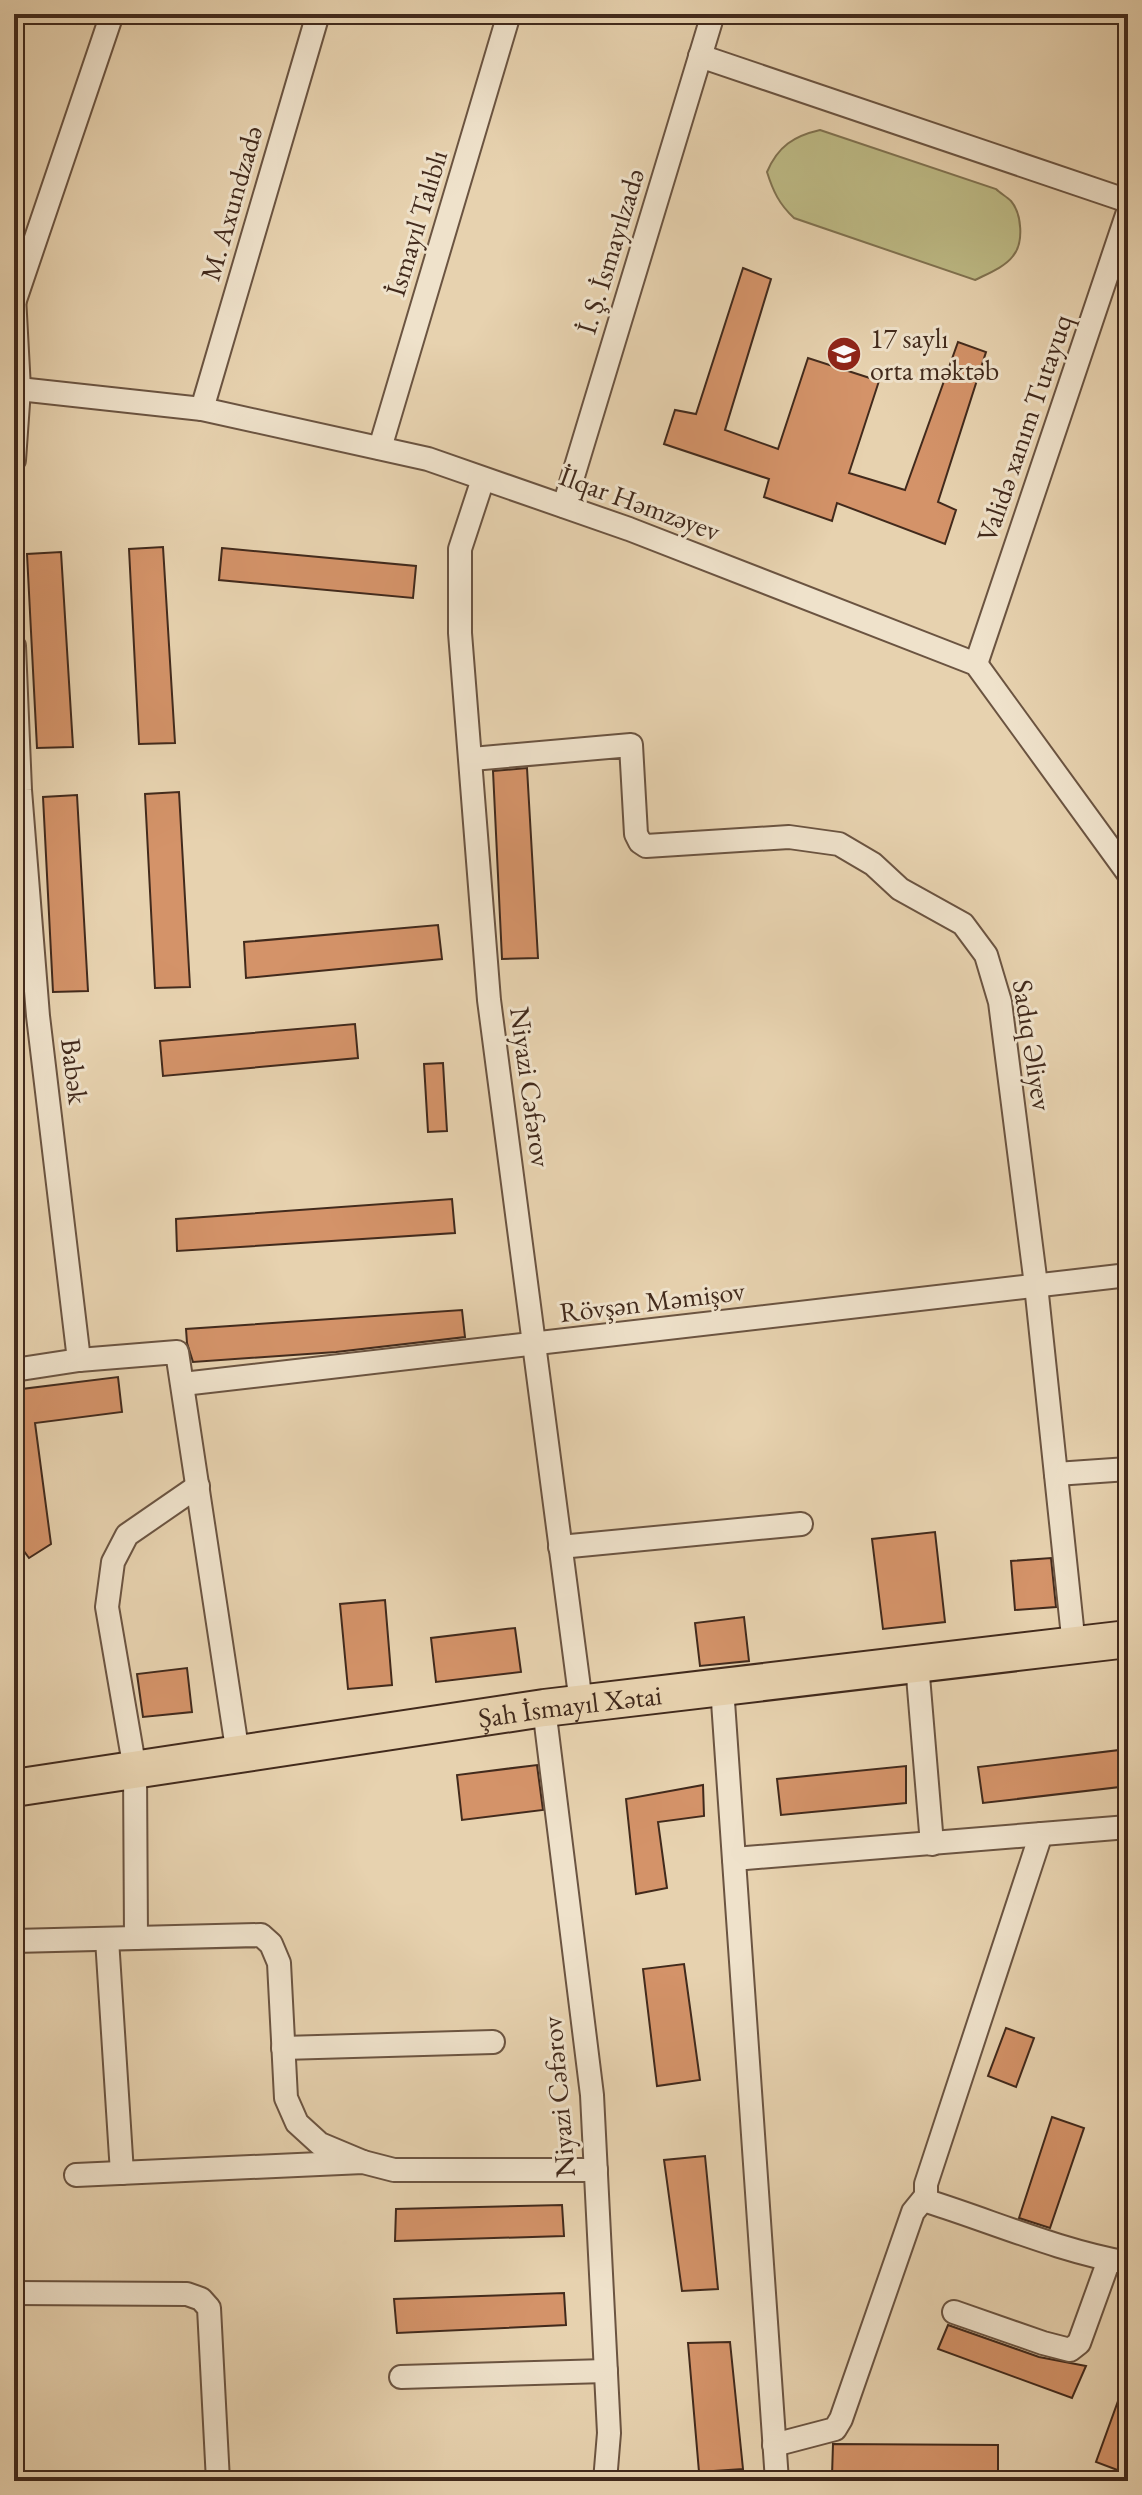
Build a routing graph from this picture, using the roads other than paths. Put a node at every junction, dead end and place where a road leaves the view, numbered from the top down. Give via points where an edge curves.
1 (112, 14) edge
2 (318, 14) edge
3 (509, 14) edge
4 (713, 14) edge
5 (700, 56) junction
6 (1128, 201) edge
7 (1128, 212) edge
8 (14, 298) edge
9 (19, 389) junction
10 (202, 409) junction
11 (380, 448) junction
12 (14, 460) edge
13 (483, 479) junction
14 (564, 506) junction
15 (14, 646) edge
16 (976, 664) junction
17 (472, 759) junction
18 (1128, 873) edge
19 (1128, 1275) edge
20 (1036, 1285) junction
21 (534, 1345) junction
22 (79, 1360) junction
23 (14, 1370) edge
24 (183, 1384) junction
25 (1128, 1469) edge
26 (1056, 1474) junction
27 (198, 1486) junction
28 (801, 1524) dead end
29 (560, 1547) junction
30 (1128, 1639) edge
31 (1074, 1646) junction
32 (917, 1664) junction
33 (722, 1687) junction
34 (581, 1703) junction
35 (544, 1708) junction
36 (238, 1755) junction
37 (135, 1770) junction
38 (14, 1788) edge
39 (1128, 1827) edge
40 (1041, 1834) junction
41 (932, 1844) junction
42 (734, 1859) junction
43 (136, 1938) junction
44 (107, 1939) junction
45 (14, 1941) edge
46 (493, 2042) dead end
47 (283, 2048) junction
48 (363, 2162) junction
49 (596, 2170) junction
50 (122, 2173) junction
51 (76, 2175) dead end
52 (926, 2196) junction
53 (1119, 2261) edge
54 (14, 2293) edge
55 (954, 2312) dead end
56 (606, 2371) junction
57 (401, 2377) dead end
58 (774, 2445) junction
59 (218, 2481) edge
60 (605, 2481) edge
61 (777, 2481) edge

1 - 8 street
2 - 10 street, M. Axundzadə
3 - 11 street, İsmayıl Talıblı
4 - 5 street, İ. Ş. İsmayılzadə
5 - 6 street
5 - 14 street, İ. Ş. İsmayılzadə
7 - 16 street, Validə xanım Tutayuq
8 - 9 street
9 - 10 street, İlqar Həmzəyev
9 - 12 street
10 - 11 street, İlqar Həmzəyev
11 - 13 street, İlqar Həmzəyev
13 - 14 street, İlqar Həmzəyev
13 - 17 street, Niyazi Cəfərov via 460,549 460,633
14 - 16 street, İlqar Həmzəyev
15 - 22 street, Babək via 38,1016
16 - 18 street
17 - 20 street, Sadıq Əliyev via 631,745 636,834 646,846 789,837 839,844 873,864 900,889 963,924 986,955 1000,1002
17 - 21 street, Niyazi Cəfərov via 489,1000
19 - 20 street, Rövşən Məmişov
20 - 21 street, Rövşən Məmişov
20 - 26 street, Sadıq Əliyev
21 - 24 street, Rövşən Məmişov
21 - 29 street, Niyazi Cəfərov
22 - 23 street
22 - 24 street via 177,1352
24 - 27 street
25 - 26 street
26 - 31 street, Sadıq Əliyev
27 - 36 street
27 - 37 street via 127,1535 113,1562 107,1607
28 - 29 street
29 - 34 street, Niyazi Cəfərov
30 - 31 main road, Şah İsmayıl Xətai
31 - 32 main road, Şah İsmayıl Xətai
32 - 33 main road, Şah İsmayıl Xətai
32 - 41 street
33 - 34 main road, Şah İsmayıl Xətai
33 - 42 street
34 - 35 main road, Şah İsmayıl Xətai
35 - 36 main road, Şah İsmayıl Xətai
35 - 49 street, Niyazi Cəfərov via 592,2095
36 - 37 main road, Şah İsmayıl Xətai
37 - 38 main road, Şah İsmayıl Xətai
37 - 43 street
39 - 40 street
40 - 41 street
40 - 52 street via 928,2176
41 - 42 street
42 - 58 street
43 - 44 street
43 - 47 street via 261,1935 279,1963
44 - 45 street
44 - 50 street
46 - 47 street
47 - 48 street via 286,2098 297,2123 320,2144
48 - 49 street via 394,2170
48 - 50 street
49 - 56 street, Niyazi Cəfərov
50 - 51 street
52 - 53 street via 983,2220
52 - 58 street via 913,2212 835,2429
53 - 55 street via 1079,2343 1070,2350
54 - 59 street via 187,2294 201,2299 209,2308
56 - 57 street
56 - 60 street, Niyazi Cəfərov
58 - 61 street

